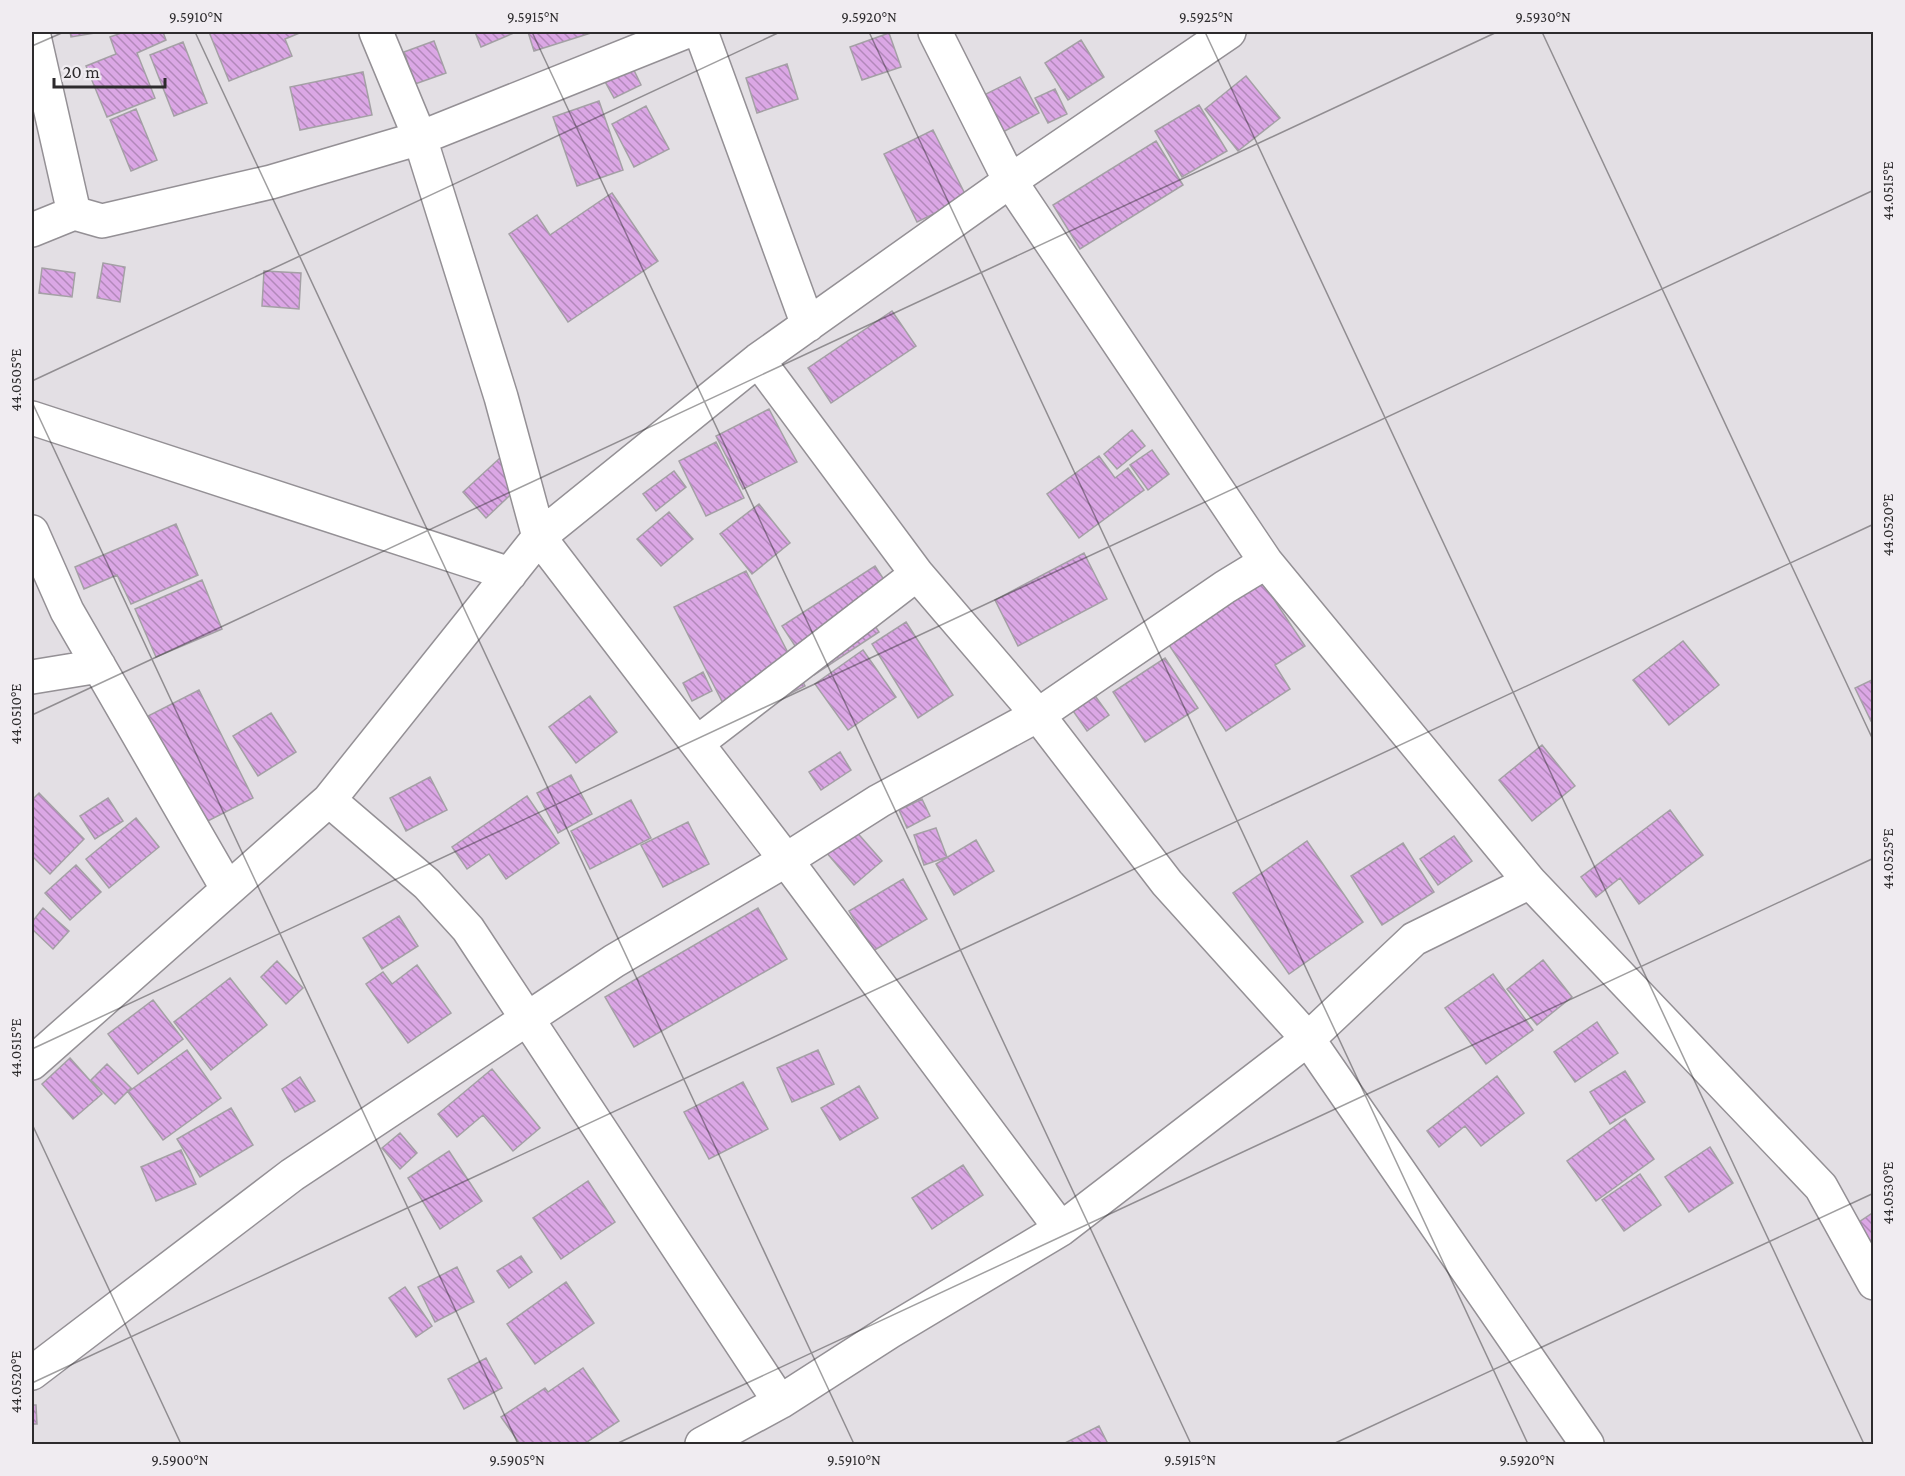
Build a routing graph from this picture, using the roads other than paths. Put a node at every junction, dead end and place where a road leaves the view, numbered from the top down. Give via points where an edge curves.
1 (33, 32) edge
2 (376, 32) edge
3 (685, 32) edge
4 (700, 32) edge
5 (935, 32) edge
6 (1229, 32) edge
7 (420, 138) junction
8 (1010, 181) junction
9 (74, 213) junction
10 (32, 231) edge
11 (808, 325) junction
12 (759, 360) junction
13 (32, 418) edge
14 (32, 532) edge
15 (539, 537) junction
16 (1266, 562) junction
17 (510, 574) junction
18 (918, 574) junction
19 (99, 666) junction
20 (32, 677) edge
21 (1038, 715) junction
22 (697, 743) junction
23 (329, 800) junction
24 (786, 860) junction
25 (1530, 882) junction
26 (227, 888) junction
27 (528, 1018) junction
28 (1308, 1039) junction
29 (32, 1063) edge
30 (1061, 1229) junction
31 (1874, 1282) edge
32 (32, 1373) edge
33 (780, 1401) junction
34 (702, 1444) edge
35 (1587, 1444) edge

1 - 9 street
2 - 7 street
3 - 7 street
4 - 11 street
5 - 8 street
6 - 8 street
7 - 9 street via 271,182 102,221
7 - 15 street via 501,397
8 - 11 street
8 - 16 street
9 - 10 street
11 - 12 street
12 - 15 street
12 - 18 street
13 - 17 street
14 - 19 street via 67,610
15 - 17 street
15 - 22 street
16 - 21 street
16 - 25 street
17 - 23 street
18 - 21 street
18 - 22 street
19 - 20 street
19 - 26 street
21 - 24 street via 879,801
21 - 28 street via 1167,883
22 - 24 street
23 - 26 street
23 - 27 street via 427,884 461,922
24 - 27 street via 614,961
24 - 30 street
25 - 28 street via 1414,939
25 - 31 street via 1821,1187
26 - 29 street
27 - 32 street via 292,1175
27 - 33 street
28 - 30 street
28 - 35 street
30 - 33 street
33 - 34 street

